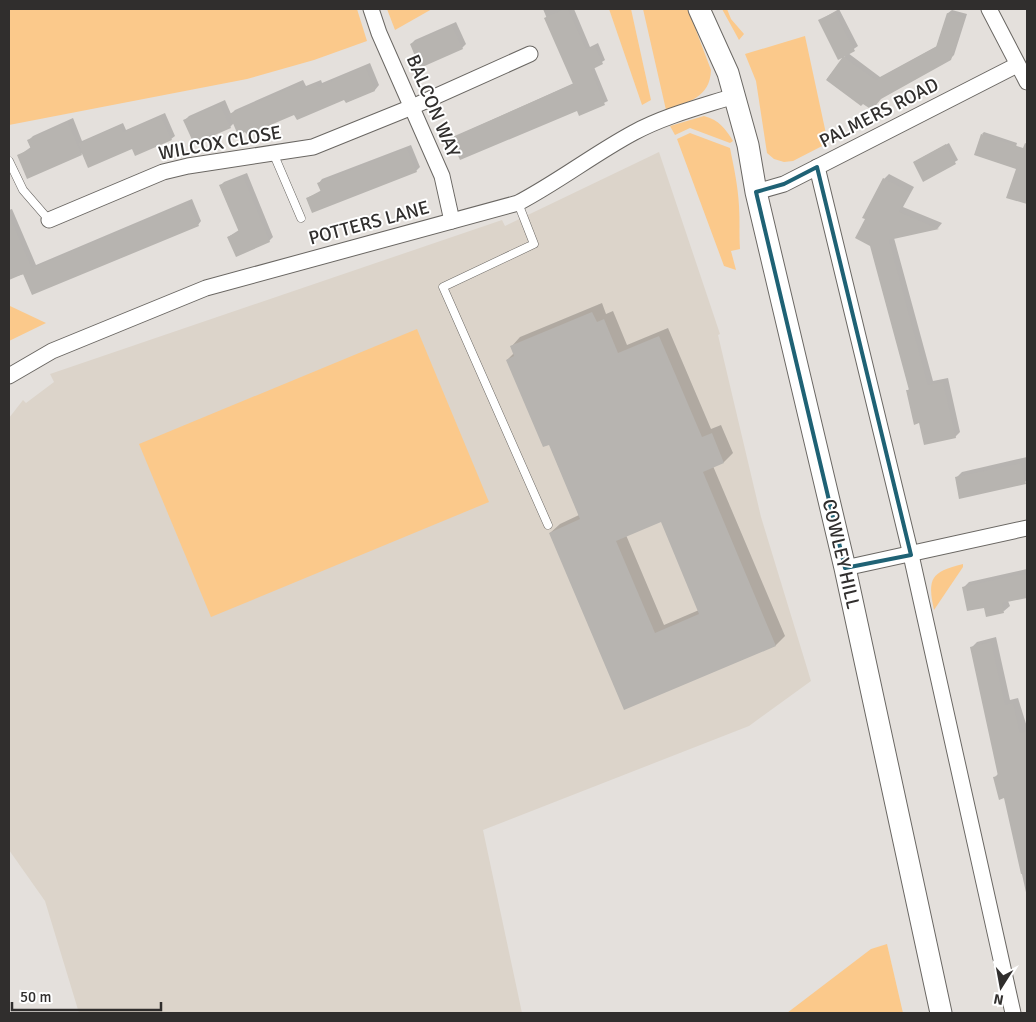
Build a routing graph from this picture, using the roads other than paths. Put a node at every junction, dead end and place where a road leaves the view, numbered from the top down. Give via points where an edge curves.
1 (371, 9) edge
2 (700, 9) edge
3 (988, 9) edge
4 (530, 54) dead end
5 (1017, 65) junction
6 (1027, 82) edge
7 (734, 96) junction
8 (412, 107) junction
9 (274, 155) junction
10 (9, 161) edge
11 (817, 167) junction
12 (756, 192) junction
13 (518, 203) junction
14 (301, 218) dead end
15 (49, 220) joint
16 (452, 221) junction
17 (9, 376) edge
18 (548, 525) dead end
19 (1027, 528) edge
20 (911, 555) junction
21 (845, 568) junction
22 (941, 1013) edge
23 (1013, 1013) edge

1 - 8 street, BALCON WAY
2 - 7 main road, COWLEY HILL via 728,73
3 - 5 street
4 - 8 street, WILCOX CLOSE
5 - 6 street
5 - 11 street, PALMERS ROAD
7 - 12 main road, COWLEY HILL via 748,145
7 - 13 street, POTTERS LANE via 633,133
8 - 9 street, WILCOX CLOSE via 313,147
8 - 16 street, BALCON WAY via 442,176
9 - 14 lane
9 - 15 street, WILCOX CLOSE via 163,172
10 - 15 lane, WILCOX CLOSE via 23,190
11 - 12 street, PALMERS ROAD via 784,184
11 - 20 street
12 - 21 main road, COWLEY HILL
13 - 16 street, POTTERS LANE
13 - 18 lane via 534,244 443,287
16 - 17 street, POTTERS LANE via 206,288 52,351
19 - 20 street
20 - 21 street
20 - 23 street
21 - 22 main road, COWLEY HILL

